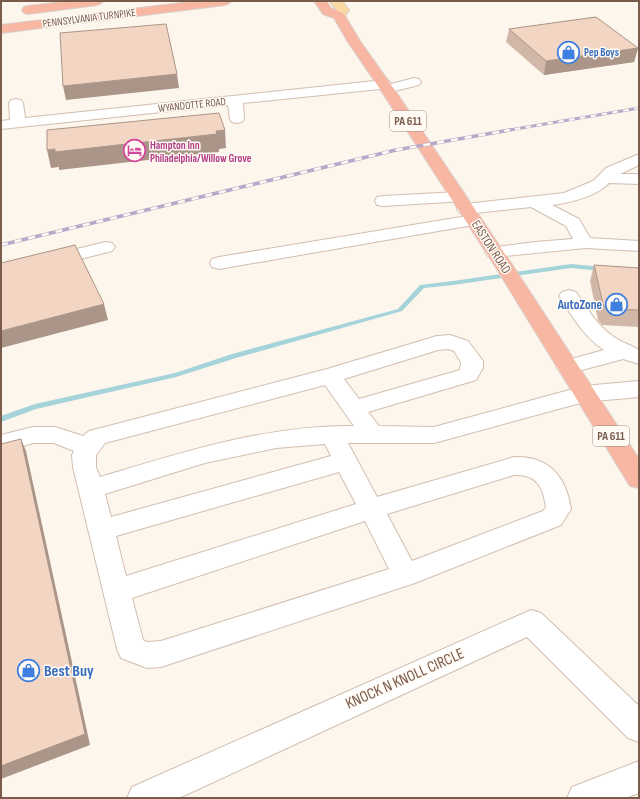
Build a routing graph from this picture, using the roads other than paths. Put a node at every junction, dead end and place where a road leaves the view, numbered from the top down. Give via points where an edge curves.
1 (97, 1) edge
2 (225, 1) edge
3 (320, 1) edge
4 (336, 2) edge
5 (15, 12) dead end
6 (339, 16) junction
7 (1, 29) edge
8 (414, 82) dead end
9 (385, 86) junction
10 (235, 100) junction
11 (16, 103) dead end
12 (237, 119) dead end
13 (18, 124) junction
14 (1, 125) edge
15 (639, 159) edge
16 (605, 178) junction
17 (639, 180) edge
18 (383, 201) dead end
19 (535, 202) junction
20 (466, 209) junction
21 (584, 243) junction
22 (639, 246) edge
23 (106, 247) dead end
24 (499, 259) junction
25 (219, 263) dead end
26 (1, 273) edge
27 (569, 296) dead end
28 (634, 354) edge
29 (568, 367) junction
30 (330, 376) junction
31 (639, 389) edge
32 (584, 394) junction
33 (353, 409) junction
34 (372, 434) junction
35 (332, 435) junction
36 (1, 444) edge
37 (86, 446) junction
38 (346, 461) junction
39 (639, 479) edge
40 (91, 489) junction
41 (372, 509) junction
42 (101, 530) junction
43 (406, 575) junction
44 (116, 591) junction
45 (639, 727) edge
46 (639, 777) edge
47 (143, 798) edge
48 (583, 798) edge

1 - 5 highway, PENNSYLVANIA TURNPIKE
2 - 7 highway, PENNSYLVANIA TURNPIKE
3 - 6 highway, EASTON ROAD / PA 611 via 327,11
4 - 6 main road, EASTON ROAD / PA 611 via 343,10
6 - 9 highway, EASTON ROAD / PA 611
8 - 9 street, WYANDOTTE ROAD
9 - 10 street, WYANDOTTE ROAD
9 - 20 highway, EASTON ROAD / PA 611
10 - 12 street
10 - 13 street, WYANDOTTE ROAD
11 - 13 street
13 - 14 street, WYANDOTTE ROAD
15 - 16 street via 612,171
16 - 17 street
16 - 19 street via 599,184 567,198
18 - 20 street
19 - 20 street
19 - 21 street via 573,223
20 - 24 highway, EASTON ROAD / PA 611
20 - 25 street
21 - 22 street
21 - 24 street via 535,247
23 - 26 street
24 - 29 highway, EASTON ROAD / PA 611
27 - 28 street via 589,327 610,345
28 - 29 street
29 - 32 highway, EASTON ROAD / PA 611
30 - 33 street
30 - 33 street via 437,343 450,342 461,346 472,361 472,368 468,374
30 - 37 street via 97,436
31 - 32 street
32 - 34 street via 434,435
32 - 39 highway, EASTON ROAD / PA 611
33 - 34 street
34 - 35 street
35 - 38 street
35 - 40 street via 276,439 205,454
36 - 37 street via 33,435 55,435
37 - 40 street via 83,457
38 - 41 street
38 - 42 street
40 - 42 street
41 - 43 street
41 - 43 street via 514,466 530,467 545,474 557,496 559,509 552,518
41 - 44 street
42 - 44 street
43 - 44 street via 160,654 146,655 131,649
45 - 47 street, KNOCK N KNOLL CIRCLE via 531,622
46 - 48 street

